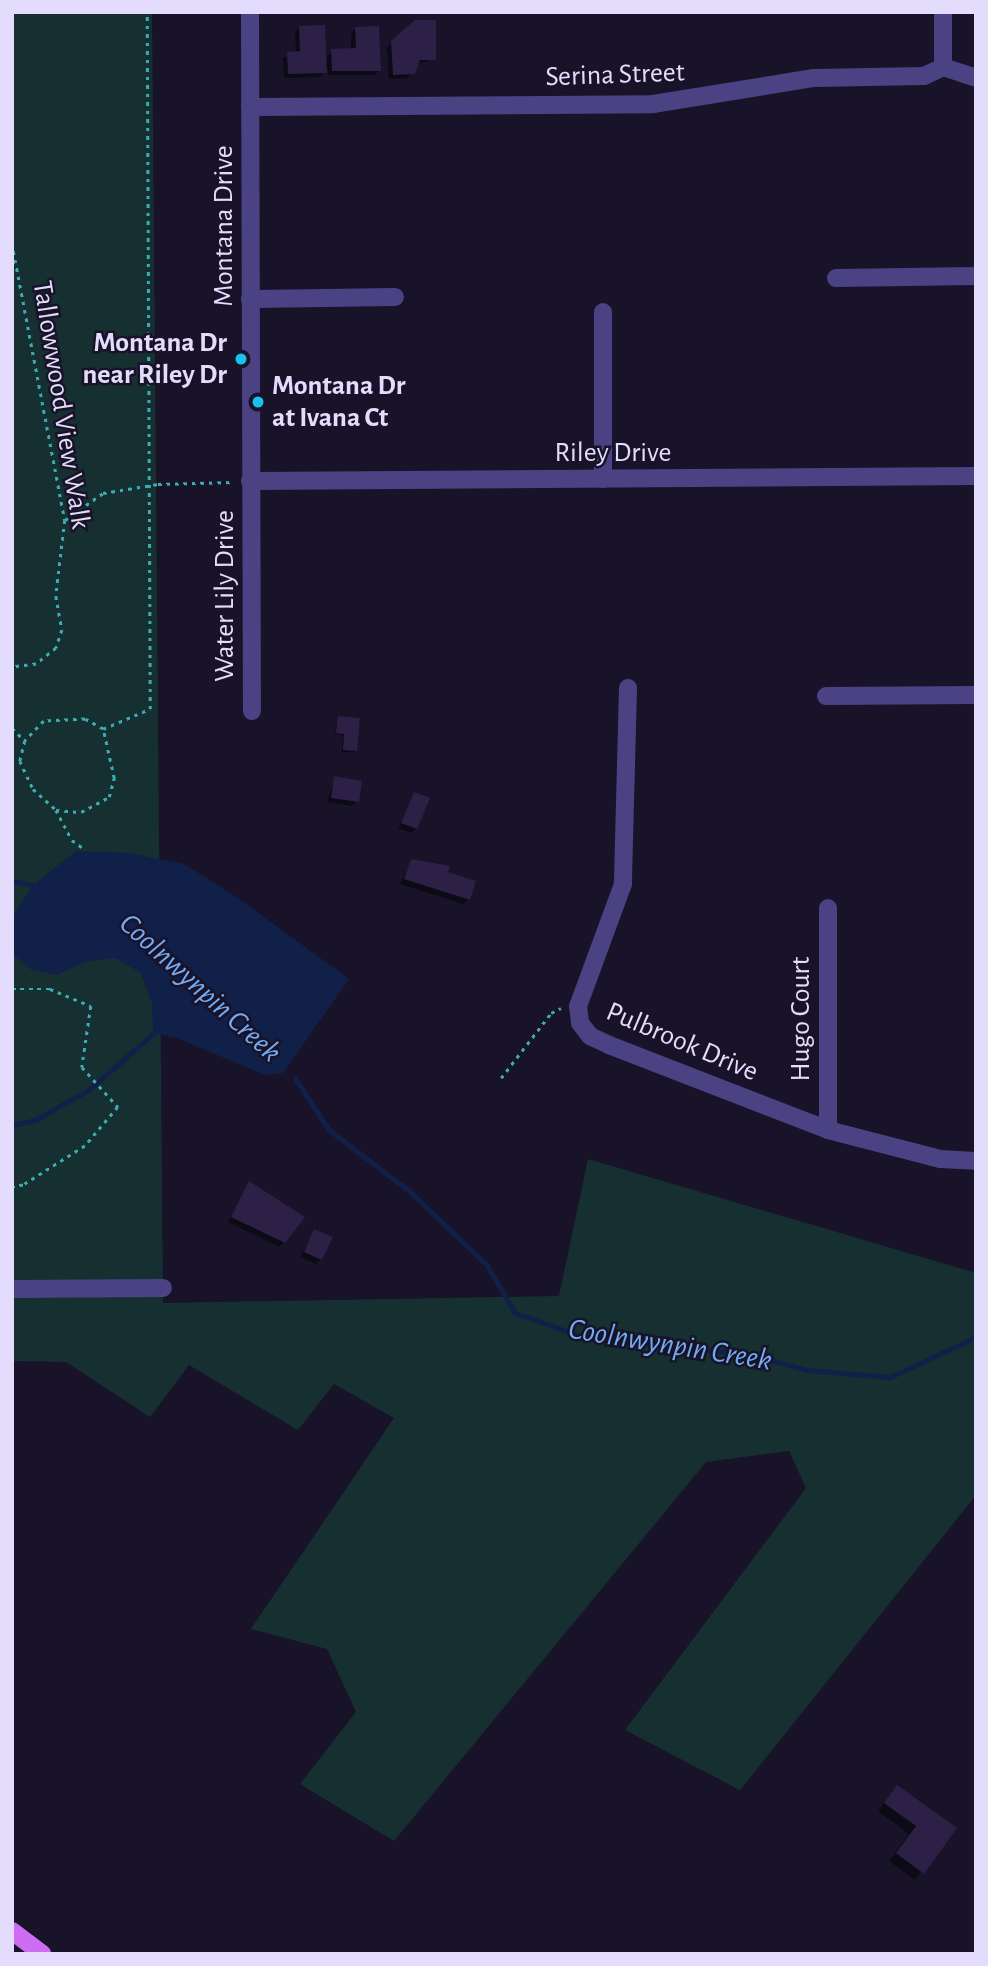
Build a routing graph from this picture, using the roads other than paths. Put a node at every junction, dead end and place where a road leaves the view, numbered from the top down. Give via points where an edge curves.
1 (250, 12) edge
2 (943, 12) edge
3 (943, 67) junction
4 (976, 78) edge
5 (250, 107) junction
6 (976, 276) edge
7 (836, 278) dead end
8 (395, 297) dead end
9 (250, 299) junction
10 (603, 312) dead end
11 (976, 476) edge
12 (603, 479) junction
13 (244, 482) junction
14 (628, 688) dead end
15 (826, 695) dead end
16 (976, 695) edge
17 (252, 710) dead end
18 (828, 908) dead end
19 (828, 1130) junction
20 (976, 1161) edge
21 (163, 1288) dead end
22 (12, 1289) edge
23 (12, 1931) edge
24 (42, 1954) edge

1 - 5 street, Montana Drive
2 - 3 street
3 - 4 street
3 - 5 street, Serina Street via 924,76 814,78 653,104
5 - 9 street, Montana Drive
6 - 7 street
8 - 9 street
9 - 13 street, Montana Drive
10 - 12 street
11 - 12 street, Riley Drive
12 - 13 street, Riley Drive
13 - 17 street, Water Lily Drive
14 - 19 street, Pulbrook Drive via 623,884 578,1006 580,1023 590,1036
15 - 16 street
18 - 19 street, Hugo Court
19 - 20 street, Pulbrook Drive via 940,1159
21 - 22 street
23 - 24 main road

